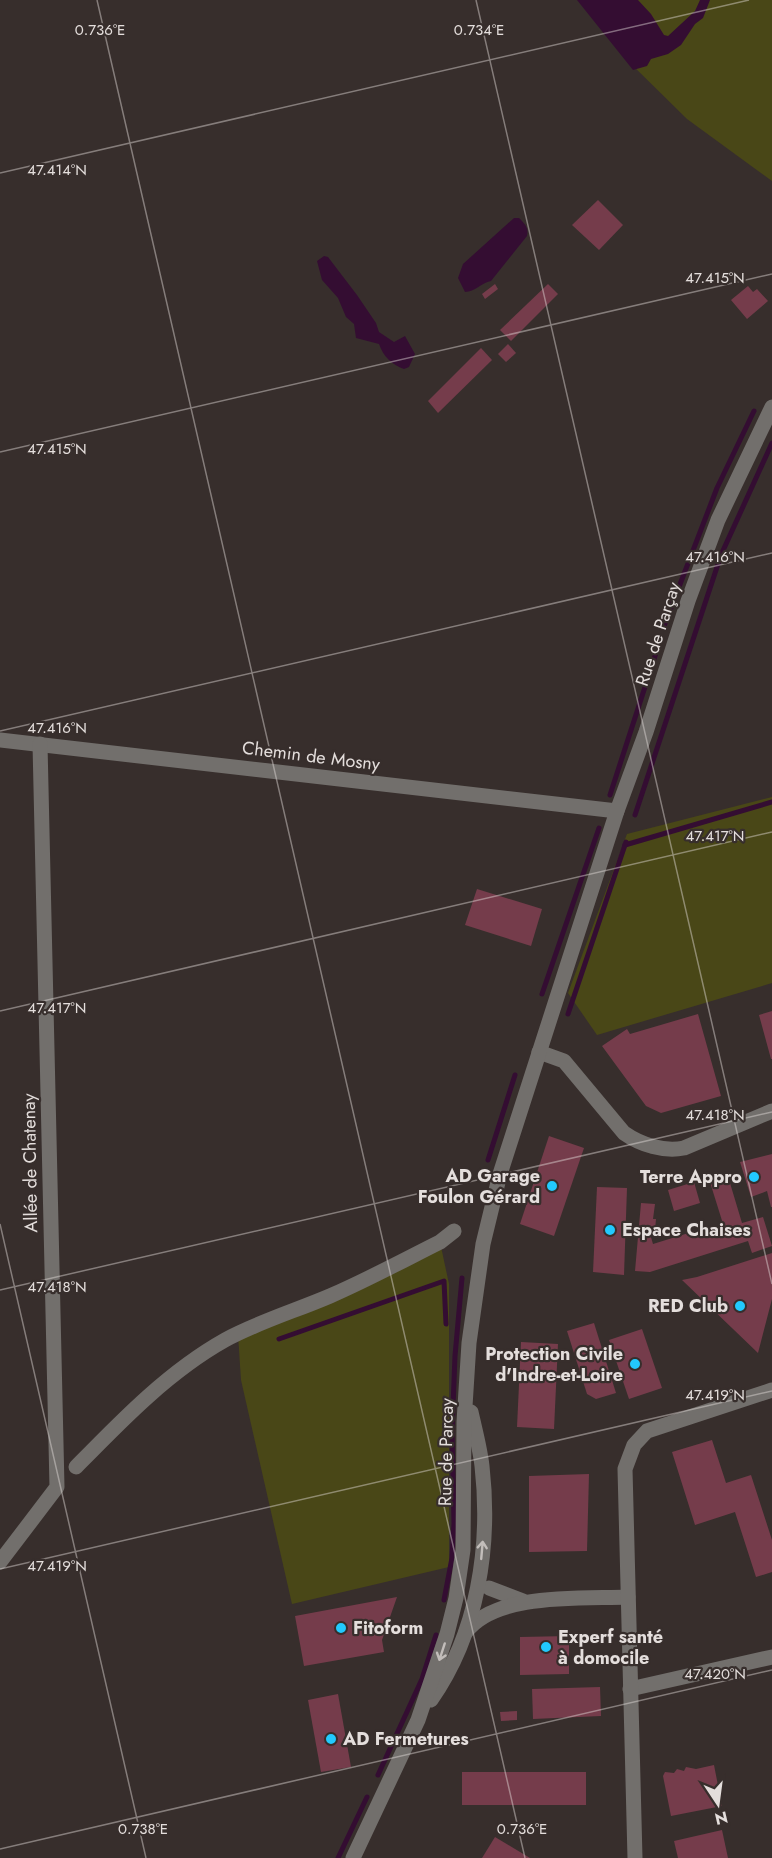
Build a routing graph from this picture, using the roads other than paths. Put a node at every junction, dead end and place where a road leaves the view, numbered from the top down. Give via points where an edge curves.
1 (772, 407) edge
2 (0, 740) edge
3 (40, 744) junction
4 (617, 811) junction
5 (539, 1052) junction
6 (772, 1111) edge
7 (454, 1231) dead end
8 (467, 1386) junction
9 (772, 1390) edge
10 (465, 1484) junction
11 (57, 1488) junction
12 (0, 1562) edge
13 (476, 1596) junction
14 (628, 1597) junction
15 (523, 1601) junction
16 (497, 1610) junction
17 (452, 1614) junction
18 (465, 1633) junction
19 (772, 1657) edge
20 (630, 1689) junction
21 (418, 1720) junction
22 (353, 1858) edge
23 (635, 1858) edge

1 - 4 street, Rue de Parçay via 718,520
2 - 3 street, Chemin de Mosny
3 - 4 street, Chemin de Mosny
3 - 11 street, Allée de Chatenay
4 - 5 street, Rue de Parçay
5 - 6 street via 564,1060 624,1133 655,1148 684,1149
5 - 8 street, Rue de Parçay via 490,1209 474,1304
7 - 11 street via 440,1242 331,1296 224,1341 171,1377 119,1423
8 - 10 street, Rue de Parcay
13 -> 8 street, Rue de Parcay via 484,1483
9 - 14 street via 657,1426 634,1445 625,1469
10 - 13 street, Rue de Parcay via 471,1533 465,1584
10 - 17 street, Rue de Parcay via 463,1550
11 - 12 street
13 - 15 street
13 - 16 street via 488,1610
13 - 17 street
13 - 18 street, Rue de Parcay
14 - 15 street
14 - 20 street
15 - 16 street
16 - 18 street via 476,1621
17 -> 21 street, Rue de Parcay
18 - 21 street, Rue de Parcay via 452,1667
19 - 20 street
20 - 23 street
21 - 22 street, Rue de Parcay

